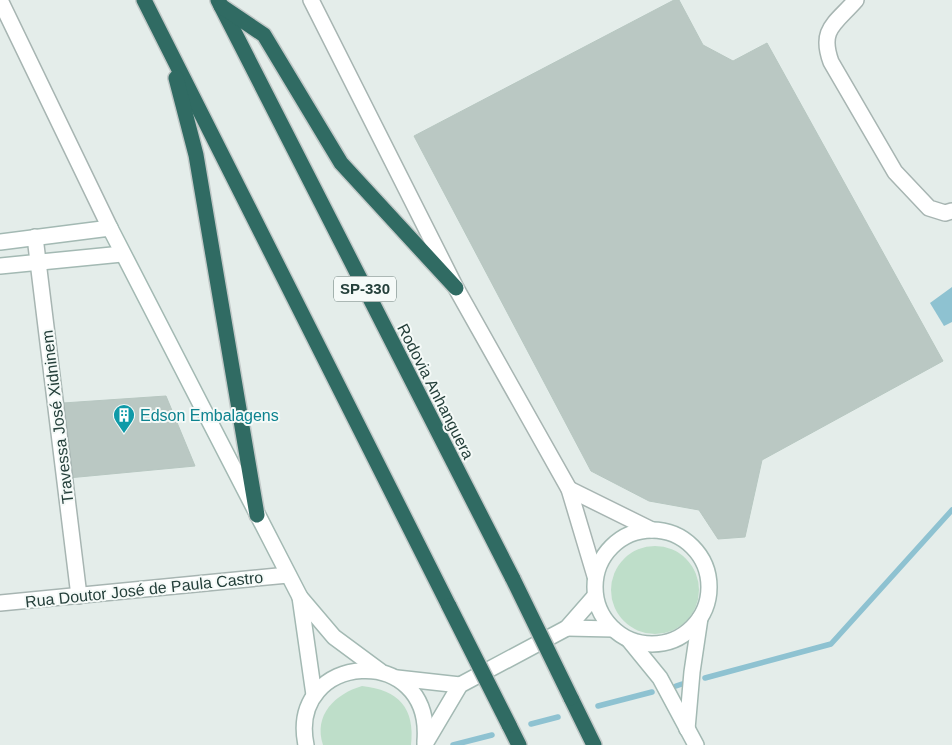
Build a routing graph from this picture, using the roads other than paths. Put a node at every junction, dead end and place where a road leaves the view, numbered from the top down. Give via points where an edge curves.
1 (0, 0) edge
2 (144, 0) edge
3 (311, 0) edge
4 (856, 0) edge
5 (219, 3) edge
6 (165, 41) junction
7 (952, 211) edge
8 (110, 228) junction
9 (35, 238) junction
10 (0, 242) edge
11 (122, 254) junction
12 (38, 262) junction
13 (0, 266) edge
14 (456, 288) junction
15 (569, 489) junction
16 (257, 516) junction
17 (652, 530) junction
18 (288, 575) junction
19 (596, 576) junction
20 (79, 596) junction
21 (595, 596) junction
22 (300, 597) junction
23 (0, 603) edge
24 (700, 618) junction
25 (568, 628) junction
26 (613, 629) junction
27 (629, 640) junction
28 (380, 671) junction
29 (397, 678) junction
30 (460, 684) junction
31 (314, 695) junction
32 (687, 729) junction
33 (306, 745) edge
34 (425, 745) edge
35 (520, 745) edge
36 (594, 745) edge
37 (696, 745) edge

1 - 8 main road
2 - 6 highway
3 - 14 main road
4 - 7 main road via 827,32 825,46 831,62 895,172 929,208 945,214
5 - 14 highway via 264,35 341,163
5 - 36 highway, Rodovia Anhanguera / SP-330, bridge via 513,579
6 - 16 highway via 196,156
6 - 35 highway, bridge
8 - 9 main road
8 - 11 main road
9 - 10 main road
9 - 12 main road, Travessa José Xidninem
11 - 12 main road
11 - 16 main road
12 - 13 main road
12 - 20 main road, Travessa José Xidninem
14 - 15 main road
15 - 17 main road
15 - 19 main road
16 - 18 main road
17 - 19 main road via 633,534 616,543 603,558
17 - 24 main road via 670,533 698,553 706,568 709,585 707,603
18 - 20 main road, Rua Doutor José de Paula Castro
18 - 22 main road
19 - 21 main road
20 - 23 main road, Rua Doutor José de Paula Castro
21 - 25 main road
21 - 26 main road via 601,614
22 - 28 main road via 334,637
22 - 31 main road
24 - 27 main road via 686,633 668,642 649,644
24 - 32 main road
25 - 26 main road
25 - 30 main road
26 - 27 main road
27 - 32 main road via 660,678
28 - 29 main road
28 - 31 main road via 361,669 343,673
29 - 30 main road
29 - 34 main road via 412,690 422,707 426,725
30 - 34 main road
31 - 33 main road via 306,713 303,733
32 - 37 main road

